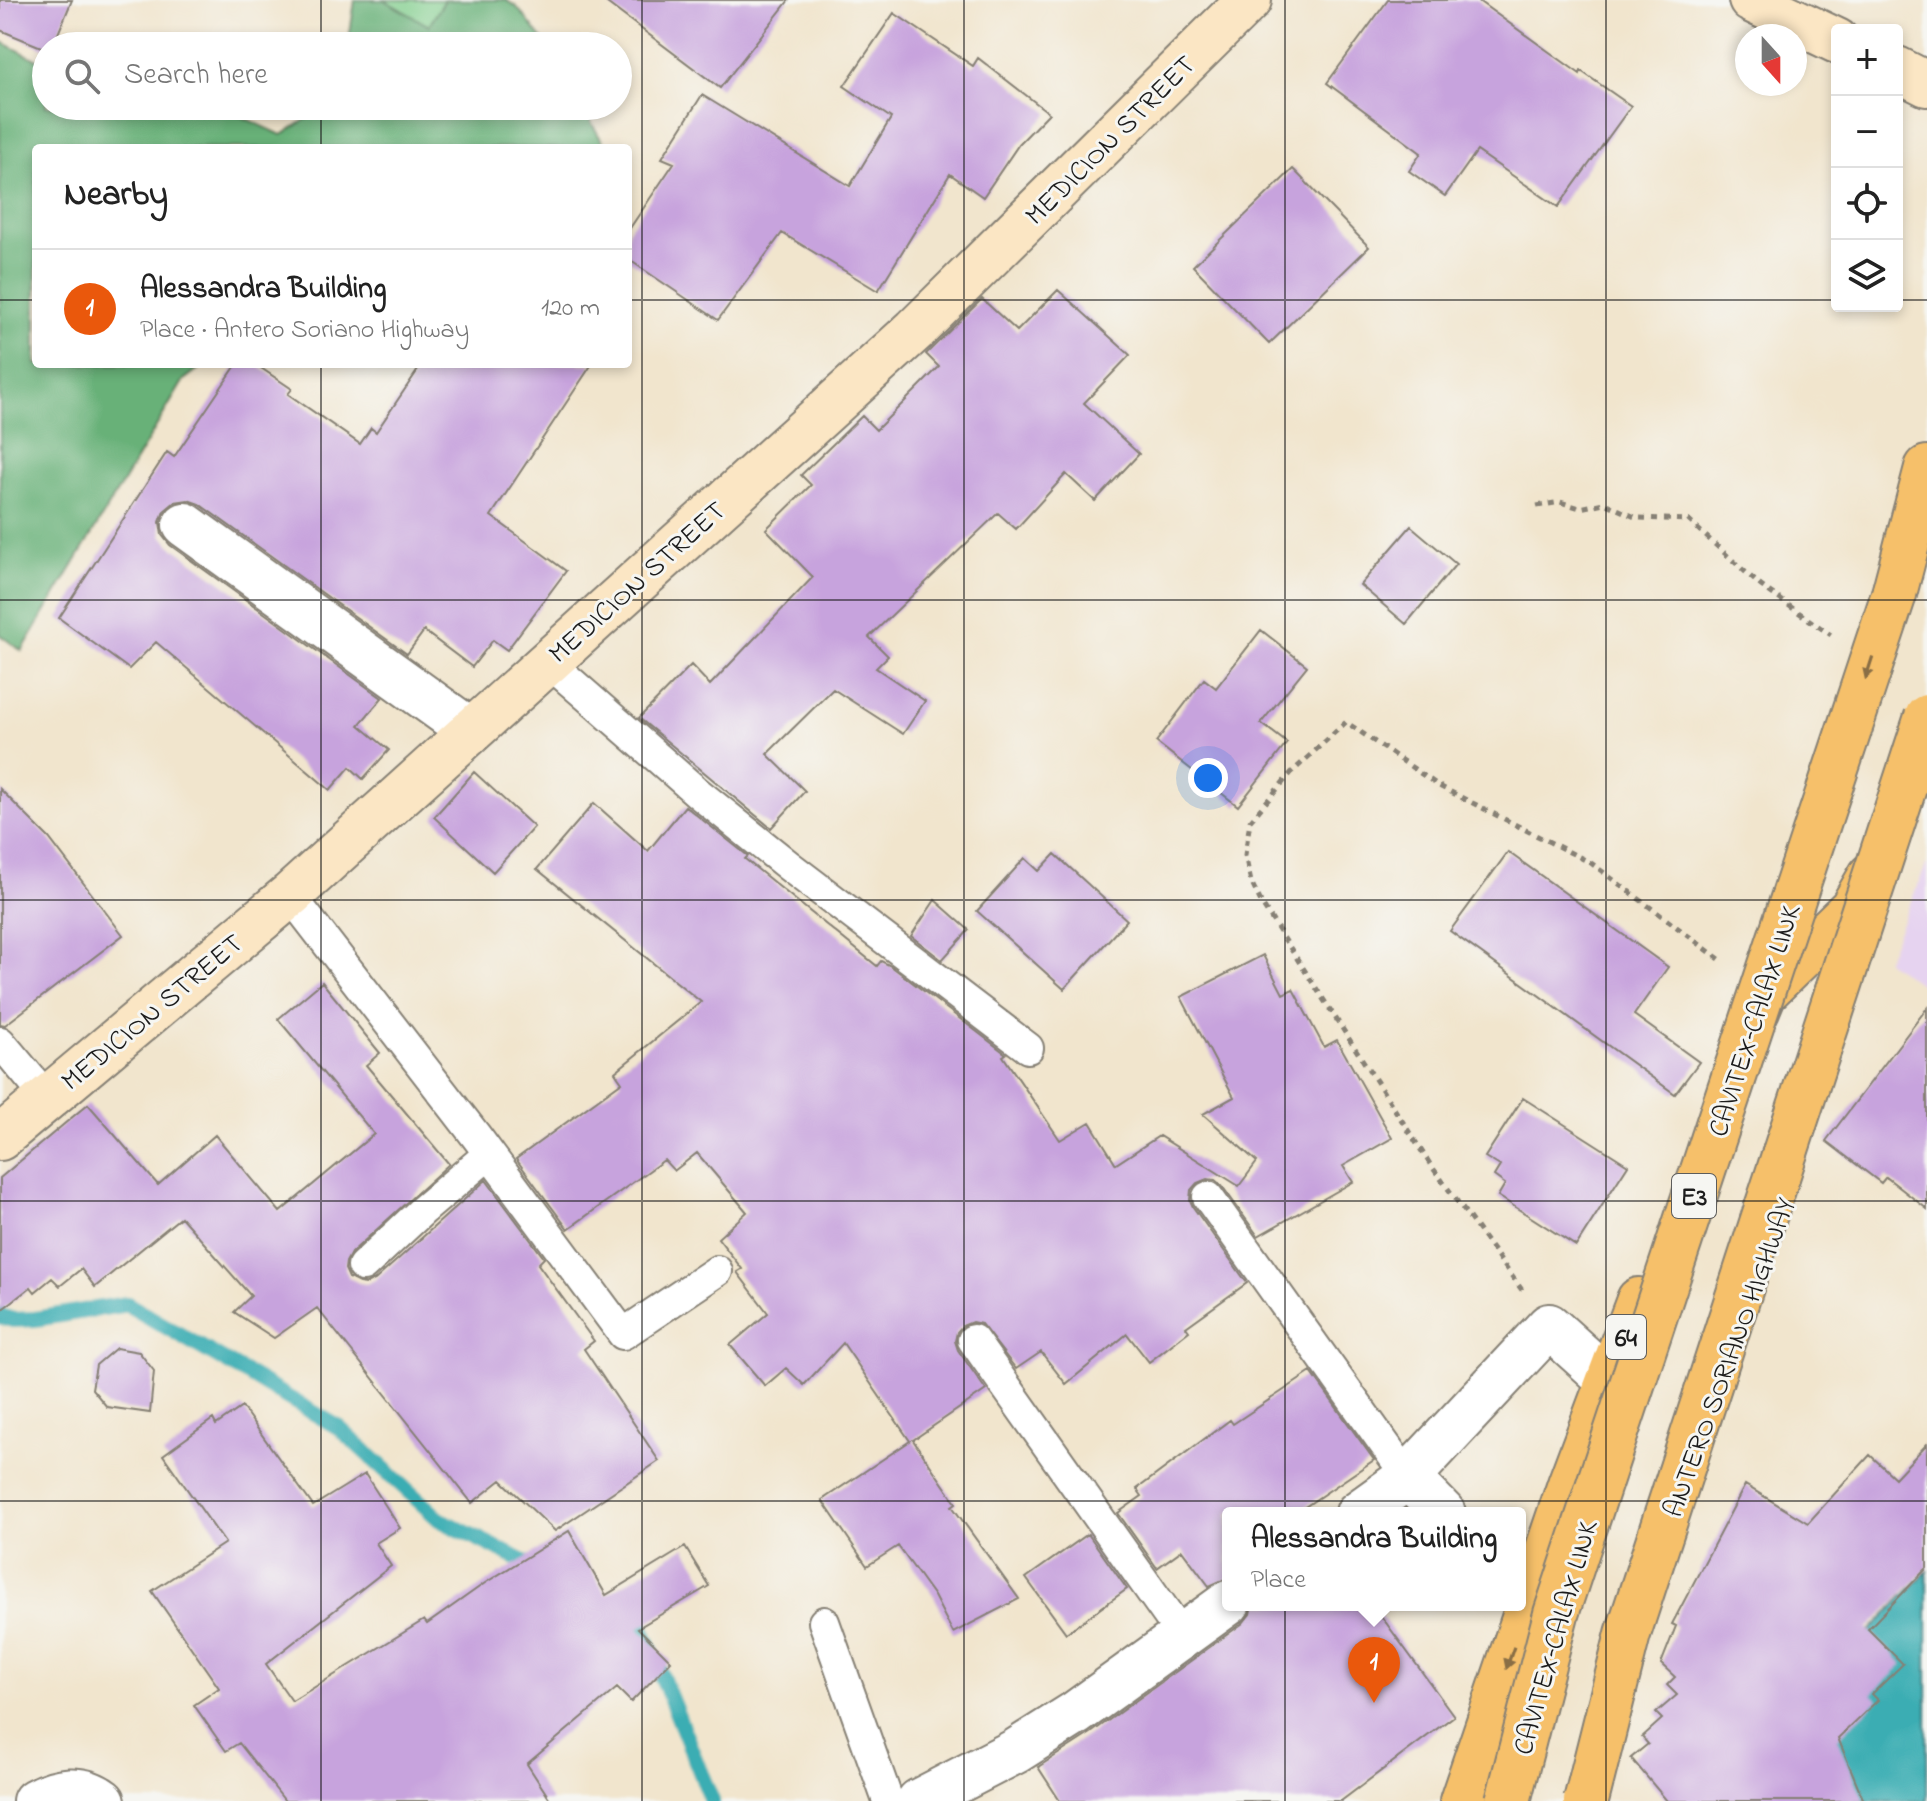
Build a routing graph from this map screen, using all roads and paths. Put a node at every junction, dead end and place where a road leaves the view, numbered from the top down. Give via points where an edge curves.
1 (1249, 0) edge
2 (1751, 0) edge
3 (1831, 38) edge
4 (1903, 72) edge
5 (1927, 84) edge
6 (1927, 468) edge
7 (1537, 506) dead end
8 (185, 525) dead end
9 (1835, 638) dead end
10 (547, 661) junction
11 (1927, 717) edge
12 (471, 731) junction
13 (1927, 757) edge
14 (290, 895) junction
15 (1852, 908) junction
16 (1764, 993) junction
17 (0, 1042) edge
18 (1028, 1048) dead end
19 (47, 1098) junction
20 (0, 1138) edge
21 (489, 1154) junction
22 (1208, 1197) dead end
23 (363, 1266) dead end
24 (717, 1271) dead end
25 (1549, 1326) junction
26 (973, 1340) dead end
27 (1609, 1380) junction
28 (1408, 1477) junction
29 (1366, 1507) edge
30 (1437, 1507) edge
31 (1526, 1593) edge
32 (1222, 1607) edge
33 (1520, 1611) edge
34 (824, 1622) dead end
35 (1182, 1635) junction
36 (35, 1801) edge
37 (103, 1801) edge
38 (888, 1801) edge
39 (919, 1801) edge
40 (1462, 1801) edge
41 (1508, 1801) edge
42 (1577, 1801) edge
43 (1586, 1801) edge

1 - 10 street, MEDICION STREET via 915,330
2 - 3 street
4 - 5 street
6 -> 41 main road, CAVITEX–CALAX LINK / E3, bridge via 1894,594 1556,1614
7 - 9 path via 1604,503 1637,518 1688,520 1761,586
8 - 12 street
10 - 12 street, MEDICION STREET
10 - 18 lane via 698,793
11 - 43 main road, bridge via 1628,1634
12 - 14 street, MEDICION STREET
13 - 15 main road, ANTERO SORIANO HIGHWAY / 64
14 - 19 street, MEDICION STREET
14 - 21 lane
15 - 16 main road, ANTERO SORIANO HIGHWAY / 64
15 - 42 main road, ANTERO SORIANO HIGHWAY / 64 via 1842,1038 1666,1529
16 - 25 path via 1591,863 1439,786 1346,722 1250,821 1245,855 1263,906 1430,1164
16 - 27 main road, ANTERO SORIANO HIGHWAY / 64 via 1685,1179
17 - 19 lane
19 - 20 street, MEDICION STREET
21 - 23 lane
21 - 24 lane via 623,1334
22 - 28 lane
25 - 27 street
25 - 28 street
26 - 35 lane
27 - 31 main road, ANTERO SORIANO HIGHWAY / 64
28 - 29 street
28 - 30 street
32 - 35 street
33 -> 40 main road, ANTERO SORIANO HIGHWAY / 64
34 - 38 lane
35 - 39 street via 1016,1751
36 - 37 street via 81,1790

